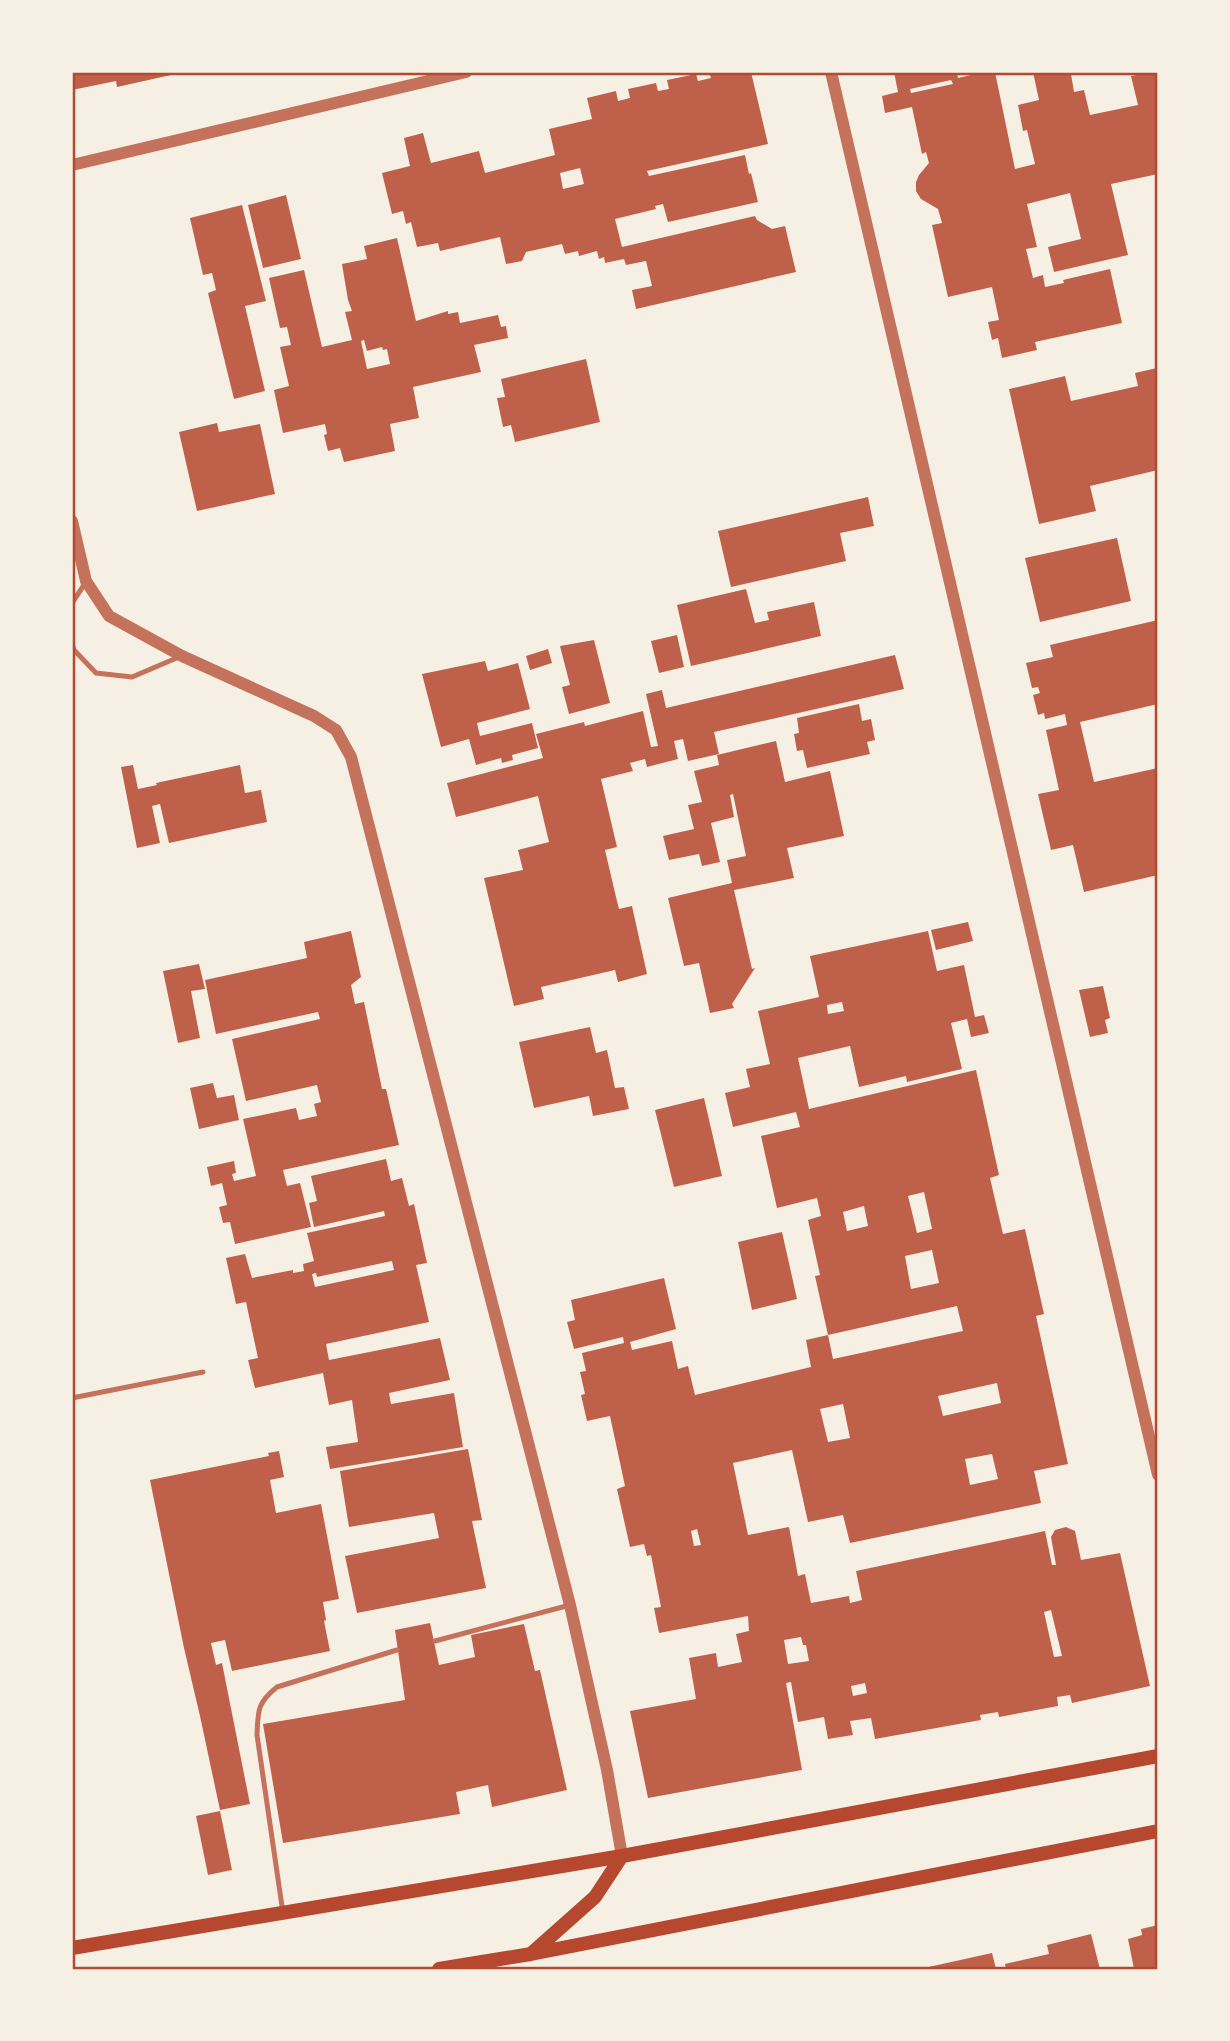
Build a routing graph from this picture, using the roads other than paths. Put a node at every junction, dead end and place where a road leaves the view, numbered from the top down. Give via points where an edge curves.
1 (466, 72) edge
2 (831, 72) edge
3 (72, 165) edge
4 (72, 521) edge
5 (86, 581) junction
6 (72, 603) edge
7 (73, 648) edge
8 (182, 656) junction
9 (203, 1372) dead end
10 (72, 1398) edge
11 (1158, 1475) edge
12 (570, 1605) junction
13 (435, 1641) dead end
14 (397, 1650) dead end
15 (1158, 1756) edge
16 (1158, 1831) edge
17 (622, 1856) junction
18 (283, 1913) junction
19 (72, 1948) edge
20 (531, 1954) junction
21 (439, 1969) edge

1 - 3 street
2 - 11 street
4 - 5 street
5 - 6 lane
5 - 8 street via 109,616
7 - 8 lane via 96,673 132,677
8 - 12 street via 314,716 337,730 351,757
9 - 10 lane
12 - 13 lane
12 - 17 street
14 - 18 lane via 277,1687 264,1698 257,1735
15 - 17 main road
16 - 20 main road
17 - 18 main road
17 - 20 main road via 595,1897
18 - 19 main road
20 - 21 main road

